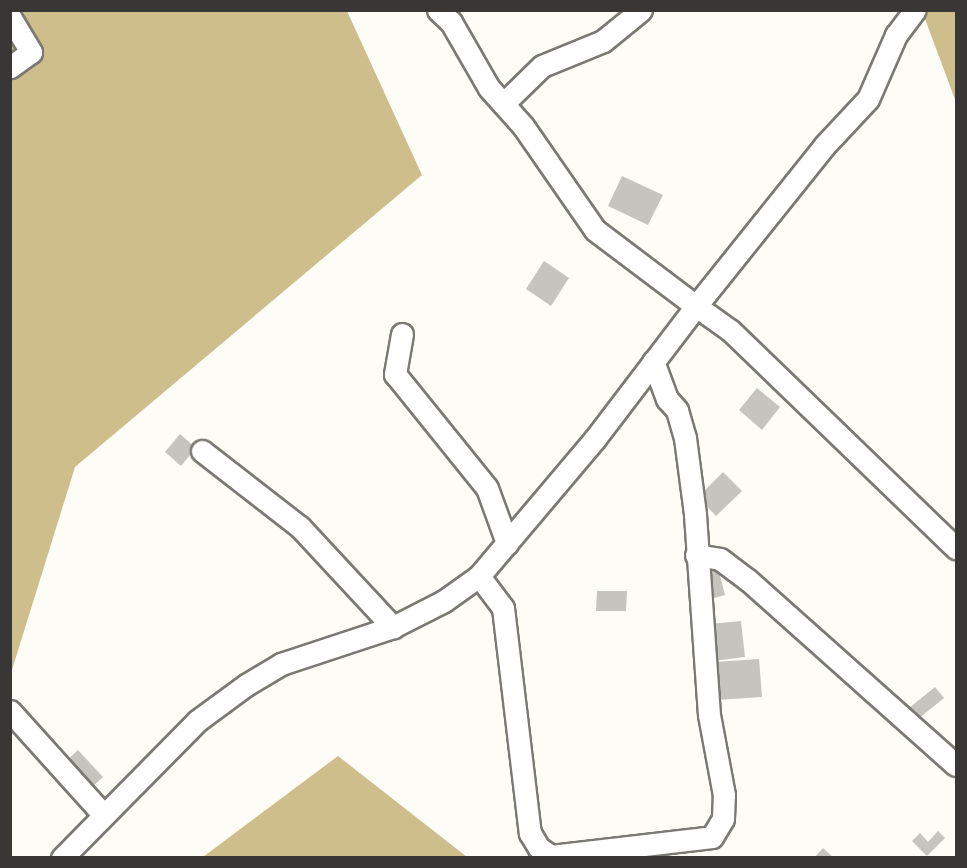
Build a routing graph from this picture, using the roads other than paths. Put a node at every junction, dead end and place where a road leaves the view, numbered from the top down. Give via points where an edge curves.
1 (438, 10) edge
2 (641, 10) edge
3 (915, 10) edge
4 (10, 17) edge
5 (10, 67) edge
6 (503, 104) junction
7 (696, 306) junction
8 (402, 334) dead end
9 (652, 361) junction
10 (202, 451) dead end
11 (507, 543) junction
12 (957, 548) edge
13 (696, 555) junction
14 (479, 576) junction
15 (393, 627) junction
16 (10, 711) edge
17 (957, 765) edge
18 (102, 813) junction
19 (62, 858) edge

1 - 6 street via 451,22 489,88
2 - 6 street via 603,41 542,66
3 - 7 street via 896,35 868,99 824,146
4 - 5 street via 32,52
6 - 7 street via 595,230
7 - 9 street
7 - 12 street via 731,331
8 - 11 street via 395,374 488,488
9 - 11 street via 594,440
9 - 13 street via 685,438
10 - 15 street via 300,527
11 - 14 street
13 - 14 street via 709,715 724,795 723,819 712,837 551,856 539,848 530,832 503,608
13 - 17 street via 720,559 748,580
14 - 15 street via 444,601
15 - 18 street via 281,664 246,685 197,721
16 - 18 street
18 - 19 street

